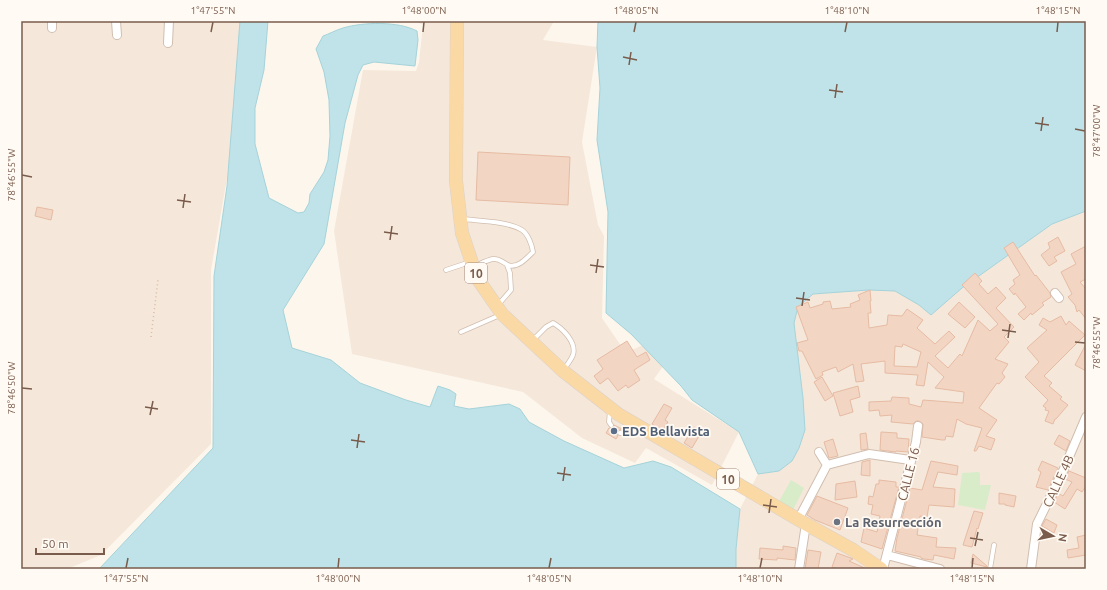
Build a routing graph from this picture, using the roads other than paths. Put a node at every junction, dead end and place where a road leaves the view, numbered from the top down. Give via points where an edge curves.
1 (116, 21) edge
2 (169, 21) edge
3 (457, 21) edge
4 (117, 35) dead end
5 (168, 43) dead end
6 (461, 219) junction
7 (473, 264) junction
8 (507, 265) junction
9 (446, 270) dead end
10 (499, 311) junction
11 (462, 332) dead end
12 (531, 342) junction
13 (563, 371) junction
14 (610, 407) junction
15 (1086, 417) edge
16 (611, 425) dead end
17 (918, 426) dead end
18 (644, 429) junction
19 (620, 433) dead end
20 (819, 452) dead end
21 (910, 460) junction
22 (827, 465) junction
23 (799, 520) junction
24 (994, 545) dead end
25 (887, 555) junction
26 (799, 569) edge
27 (882, 569) edge
28 (940, 569) edge
29 (990, 569) edge
30 (1031, 569) edge

1 - 4 street
2 - 5 street
3 - 6 main road, 10 via 456,181
6 - 7 main road, 10 via 462,233
6 - 8 lane via 505,224 523,231 533,252 524,261 513,266
7 - 8 lane via 494,259
7 - 9 lane
7 - 10 main road, 10 via 478,278
8 - 10 lane via 511,290
10 - 11 lane
10 - 12 main road, 10
12 - 13 main road, 10
12 - 13 lane via 546,327 553,324 560,327 572,342 574,353
13 - 14 main road, 10
14 - 16 lane via 608,416
14 - 18 main road, 10
15 - 30 street, CALLE 4B via 1037,524
17 - 21 street, CALLE 16
18 - 19 lane
18 - 23 main road, 10
20 - 22 street
21 - 22 street via 869,454
21 - 25 street, CALLE 16
22 - 23 street
23 - 26 street
23 - 27 main road, 10
24 - 29 lane
25 - 27 street, CALLE 16
25 - 28 street

